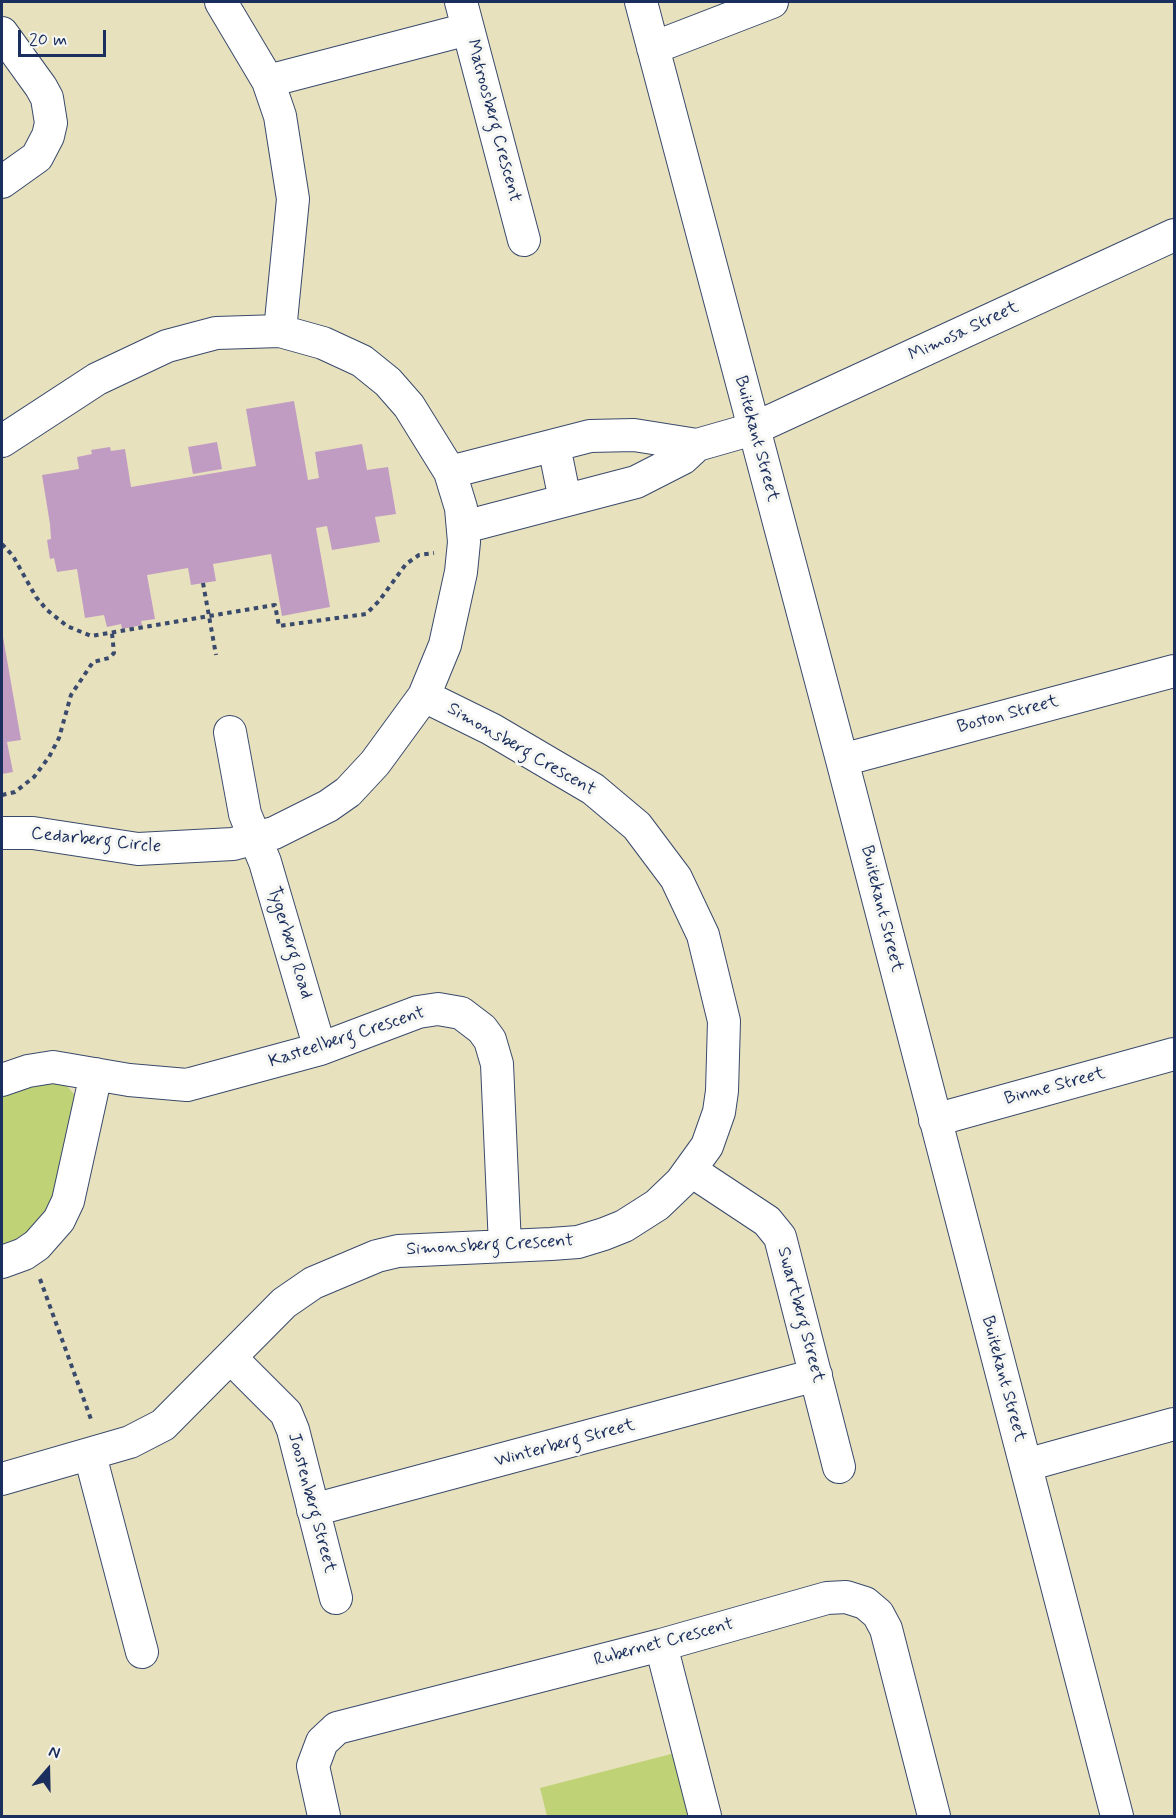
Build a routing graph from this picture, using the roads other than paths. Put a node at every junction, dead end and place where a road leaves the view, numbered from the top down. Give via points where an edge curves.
1 (221, 2) edge
2 (641, 2) edge
3 (772, 2) edge
4 (465, 15) edge
5 (2, 33) edge
6 (653, 48) junction
7 (268, 81) junction
8 (2, 182) edge
9 (1174, 235) edge
10 (524, 240) dead end
11 (280, 331) junction
12 (753, 429) junction
13 (2, 441) edge
14 (697, 445) junction
15 (554, 446) junction
16 (450, 472) junction
17 (566, 500) junction
18 (463, 538) junction
19 (1174, 671) edge
20 (424, 696) junction
21 (230, 732) dead end
22 (842, 760) junction
23 (2, 833) edge
24 (256, 838) junction
25 (320, 1049) junction
26 (1174, 1054) edge
27 (96, 1074) junction
28 (2, 1080) edge
29 (935, 1120) junction
30 (690, 1170) junction
31 (505, 1246) junction
32 (15, 1256) edge
33 (231, 1358) junction
34 (816, 1375) junction
35 (1174, 1424) edge
36 (96, 1453) junction
37 (1026, 1465) junction
38 (839, 1467) dead end
39 (2, 1479) edge
40 (313, 1510) junction
41 (336, 1598) dead end
42 (661, 1645) junction
43 (142, 1652) dead end
44 (324, 1816) edge
45 (705, 1816) edge
46 (934, 1816) edge
47 (1117, 1816) edge

1 - 7 street
2 - 6 street, Buitekant Street
3 - 6 street
4 - 7 street
4 - 10 street, Matroosberg Crescent
5 - 8 street via 47,98 51,123 37,157
6 - 12 street, Buitekant Street
7 - 11 street via 280,116 292,199
9 - 12 street, Mimosa Street
11 - 13 street, Cedarberg Circle via 216,333 167,346 97,379
11 - 16 street, Cedarberg Circle via 324,343 375,370 409,405
12 - 14 street, Mimosa Street
12 - 22 street, Buitekant Street
14 - 15 street via 634,435 590,436
14 - 17 street via 683,458 636,482
15 - 16 street
15 - 17 street
16 - 18 street, Cedarberg Circle via 459,499
17 - 18 street
18 - 20 street, Cedarberg Circle via 445,645
19 - 22 street, Boston Street
20 - 24 street, Cedarberg Circle via 375,763 348,792 307,818
20 - 30 street, Simonsberg Crescent via 500,734 593,789 637,826 676,878 704,935 725,1033 719,1112 707,1146
21 - 24 street, Tygerberg Road via 245,814
22 - 29 street, Buitekant Street
23 - 24 street, Cedarberg Circle via 33,833 138,849 233,844
24 - 25 street, Tygerberg Road
25 - 27 street, Kasteelberg Crescent via 187,1085
25 - 31 street, Kasteelberg Crescent via 428,1010 461,1013 482,1029 490,1040 497,1064
26 - 29 street, Binne Street
27 - 28 street, Kasteelberg Crescent via 40,1068
27 - 32 street via 68,1202 43,1239
29 - 37 street, Buitekant Street
30 - 31 street, Simonsberg Crescent via 657,1205 614,1230 578,1242
30 - 34 street, Swartberg Street via 767,1221 780,1237
31 - 33 street, Simonsberg Crescent via 398,1251 377,1256 299,1291
33 - 36 street, Simonsberg Crescent via 163,1425
33 - 40 street, Joostenberg Street via 286,1413
34 - 38 street, Swartberg Street
34 - 40 street, Winterberg Street
35 - 37 street
36 - 39 street, Simonsberg Crescent
36 - 43 street
37 - 47 street, Buitekant Street
40 - 41 street, Joostenberg Street
42 - 44 street, Rubernet Crescent via 337,1728 322,1742 313,1766
42 - 45 street
42 - 46 street, Rubernet Crescent via 827,1598 846,1597 865,1603 878,1614 886,1629

